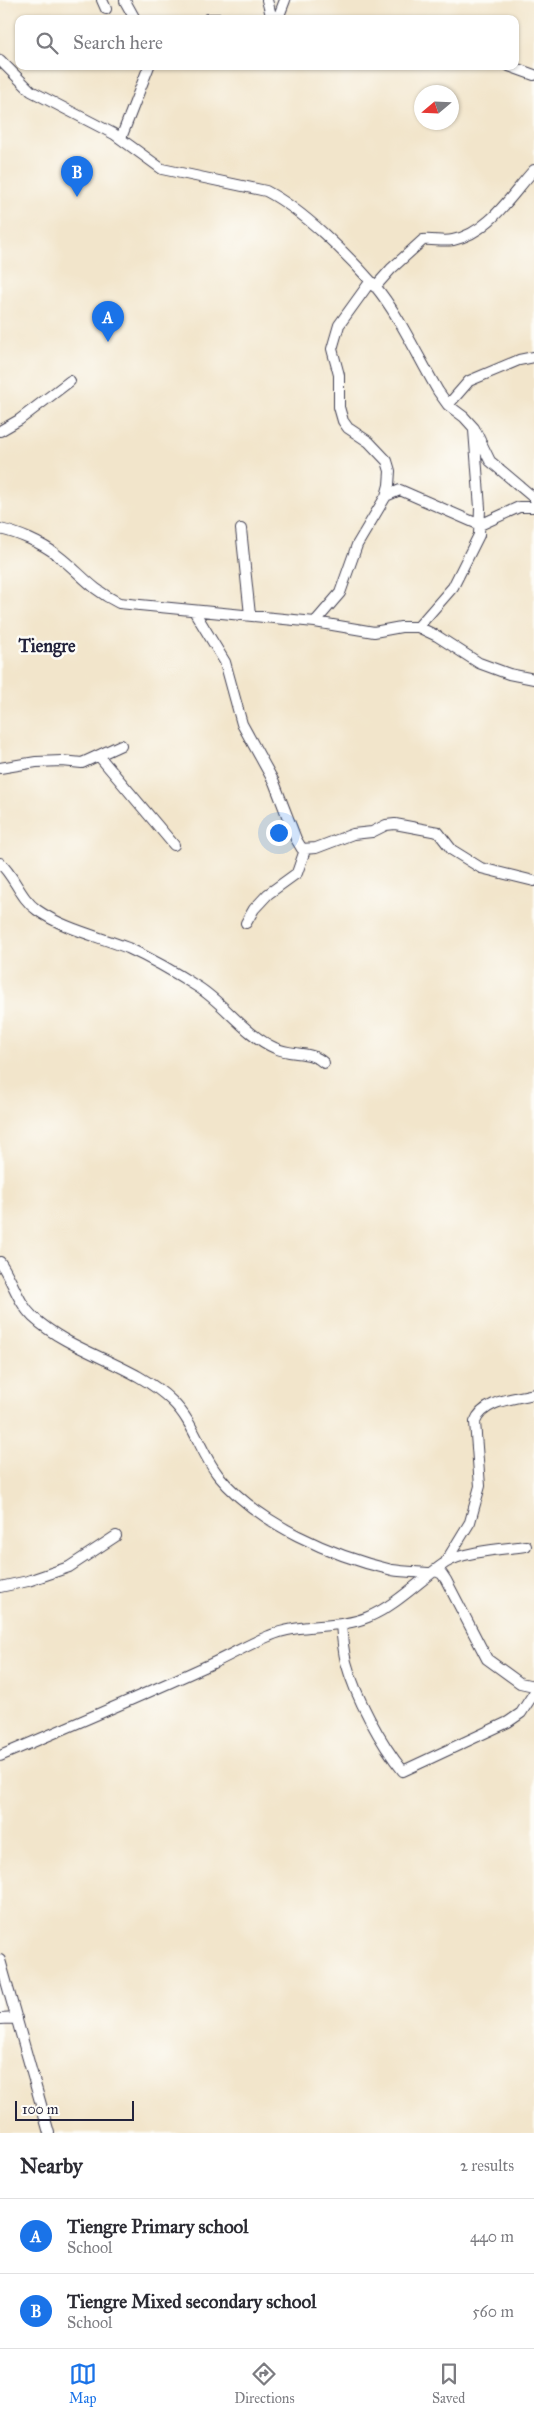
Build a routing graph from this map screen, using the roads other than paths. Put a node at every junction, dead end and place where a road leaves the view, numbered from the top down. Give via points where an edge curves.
1 (267, 0) edge
2 (285, 0) edge
3 (125, 1) dead end
4 (133, 15) edge
5 (272, 15) edge
6 (278, 15) edge
7 (0, 60) edge
8 (147, 70) edge
9 (519, 70) edge
10 (534, 75) edge
11 (121, 138) junction
12 (534, 170) edge
13 (373, 284) junction
14 (534, 357) edge
15 (70, 381) dead end
16 (448, 405) junction
17 (474, 428) junction
18 (0, 431) edge
19 (386, 496) junction
20 (534, 498) edge
21 (534, 507) edge
22 (480, 524) junction
23 (0, 529) edge
24 (240, 529) dead end
25 (194, 611) junction
26 (250, 615) junction
27 (315, 622) junction
28 (418, 627) junction
29 (534, 679) edge
30 (121, 745) dead end
31 (99, 756) junction
32 (0, 768) edge
33 (174, 845) dead end
34 (305, 850) junction
35 (0, 863) edge
36 (534, 881) edge
37 (246, 923) dead end
38 (324, 1063) dead end
39 (0, 1262) edge
40 (534, 1394) edge
41 (116, 1536) dead end
42 (526, 1546) dead end
43 (445, 1563) junction
44 (433, 1572) junction
45 (0, 1587) edge
46 (341, 1624) junction
47 (534, 1686) edge
48 (534, 1693) edge
49 (0, 1756) edge
50 (0, 1960) edge
51 (16, 2018) junction
52 (0, 2019) edge
53 (50, 2133) edge

1 - 5 street
2 - 6 street
3 - 4 street
7 - 11 street via 39,96
8 - 11 street
9 - 10 street
11 - 13 street via 162,169 255,188 279,198 311,222
12 - 13 street via 498,212 480,227 455,239 423,240
13 - 16 street
13 - 19 street via 339,325 332,349 343,421 387,461 390,471
14 - 16 street via 519,360 469,382
15 - 18 street
16 - 17 street
17 - 20 street via 490,461
17 - 22 street
19 - 22 street via 400,490
19 - 27 street via 357,545 340,593
21 - 22 street via 519,508
22 - 28 street via 479,535 453,586
23 - 25 street via 56,554 90,586 119,603
24 - 26 street
25 - 26 street
25 - 34 street via 225,662 242,724 274,782 298,844
26 - 27 street
27 - 28 street via 374,632
28 - 29 street via 479,663
30 - 31 street
31 - 32 street via 82,763 36,762
31 - 33 street
34 - 36 street via 395,824 438,832 452,850 481,868
34 - 37 street via 297,874 268,894
35 - 38 street via 27,902 38,910 61,924 130,949 166,968 200,988 275,1048 315,1056
39 - 44 street via 32,1316 172,1401 226,1484 270,1520 338,1554 393,1570
40 - 43 street via 496,1403 478,1414 480,1486 470,1522
41 - 45 street via 69,1567
42 - 43 street
43 - 44 street
44 - 46 street via 388,1607
44 - 47 street via 442,1574 446,1580 486,1659 520,1683
46 - 48 street via 352,1682 387,1751 403,1770 508,1722 521,1713
46 - 49 street via 270,1635
50 - 51 street
51 - 52 street
51 - 53 street

